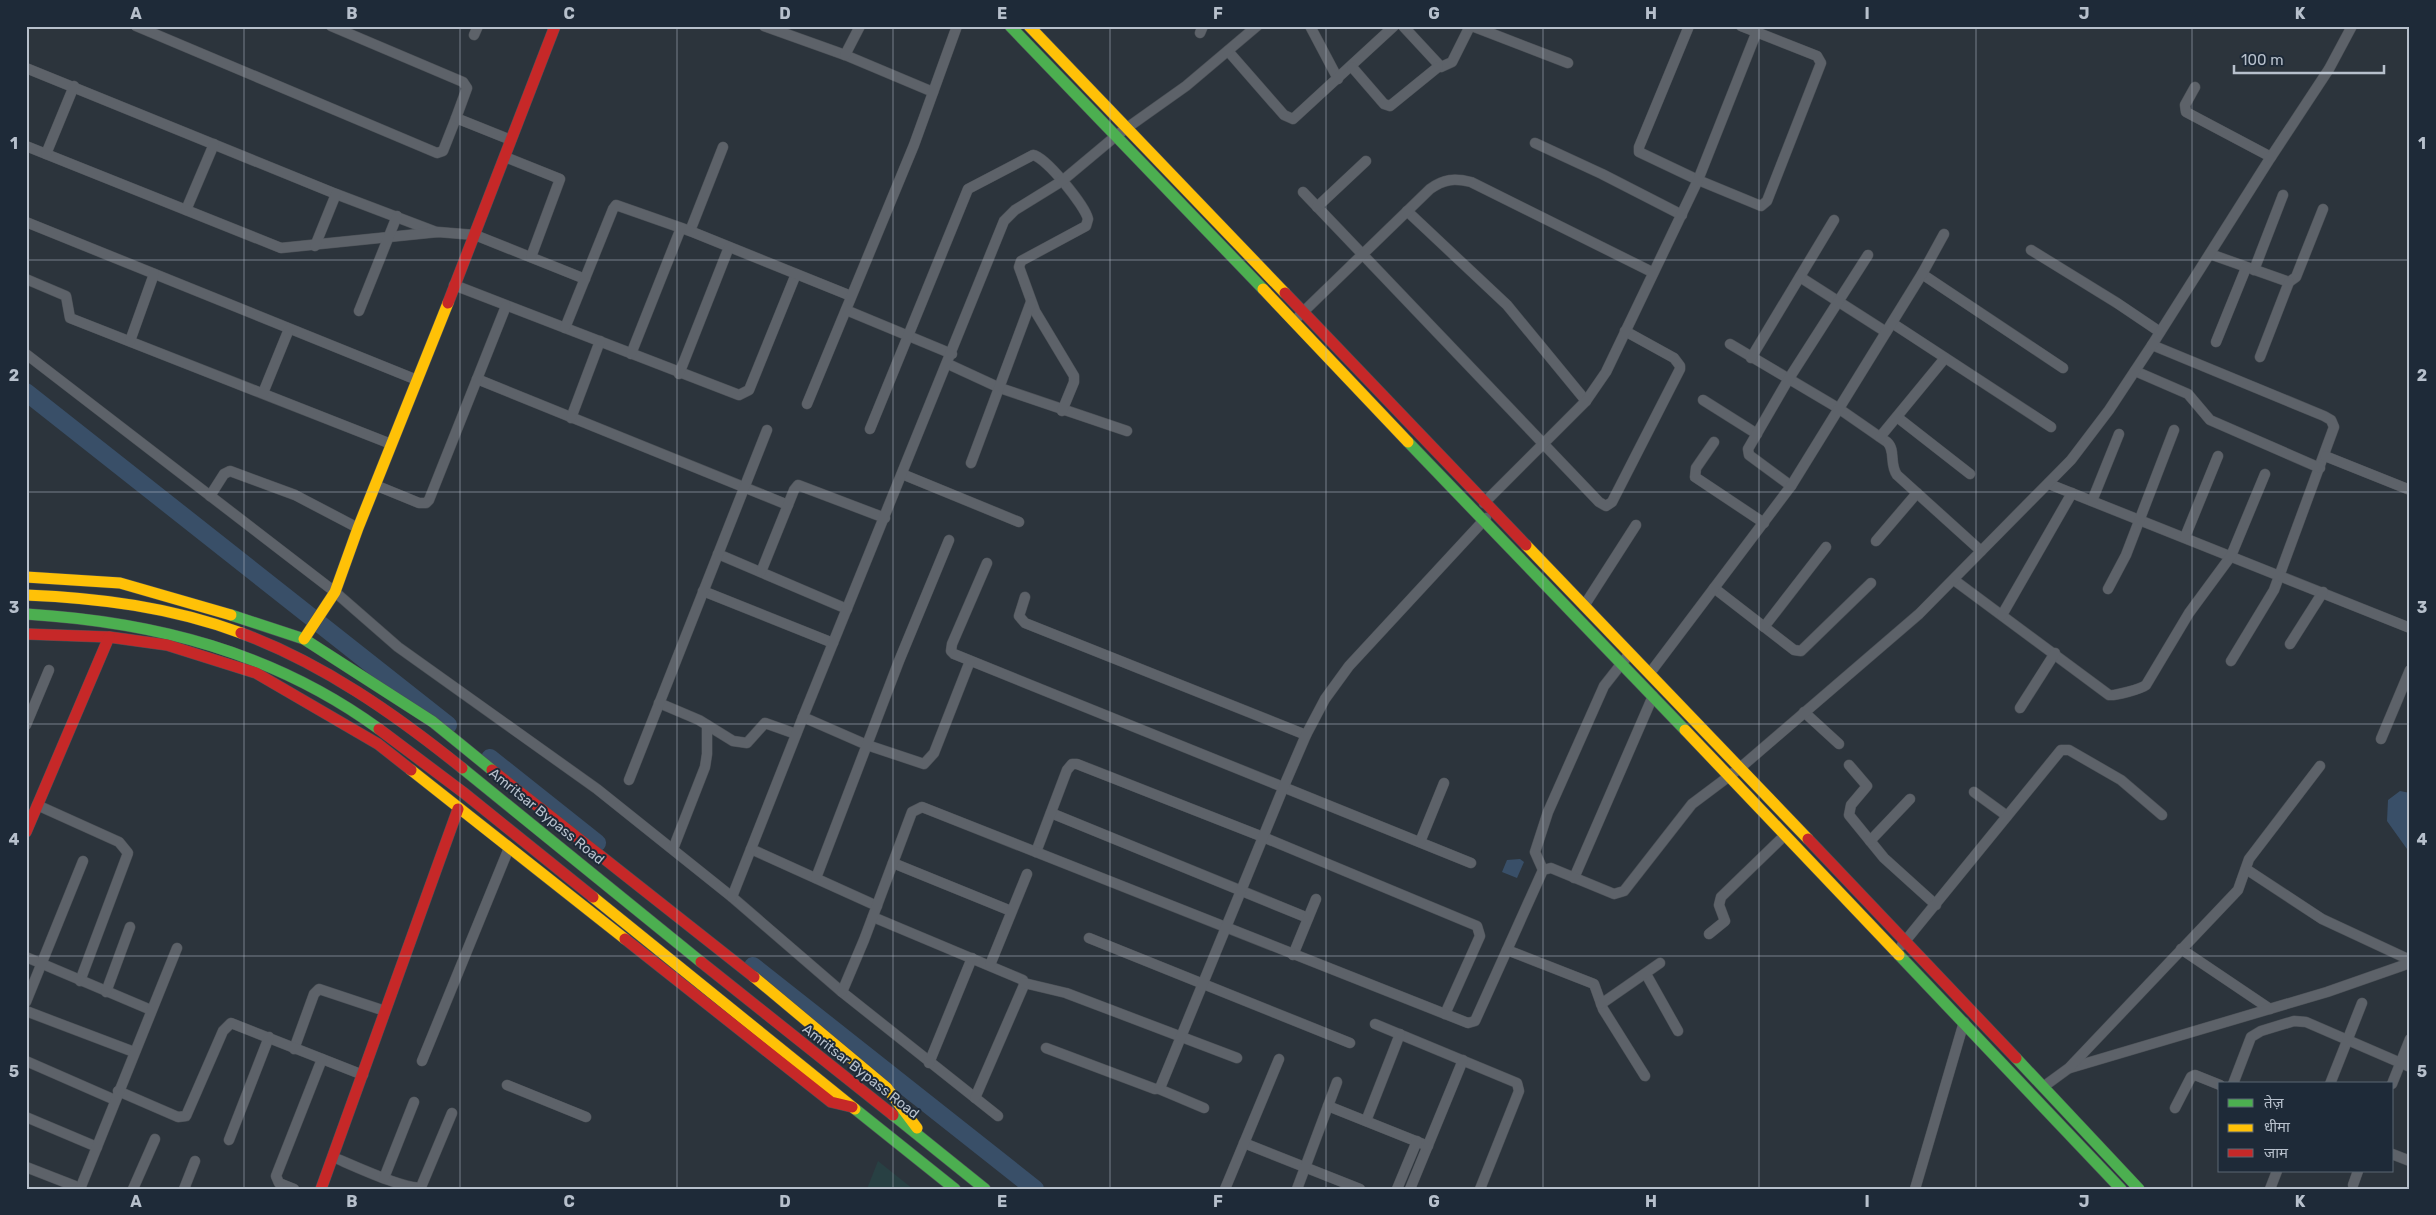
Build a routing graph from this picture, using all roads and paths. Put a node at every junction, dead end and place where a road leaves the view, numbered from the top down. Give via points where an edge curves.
1 (136, 26) edge
2 (331, 26) edge
3 (555, 26) edge
4 (764, 26) edge
5 (860, 26) edge
6 (956, 26) edge
7 (1010, 26) edge
8 (1029, 26) edge
9 (1257, 26) edge
10 (1310, 26) edge
11 (1394, 26) edge
12 (1403, 26) edge
13 (1471, 26) edge
14 (1689, 26) edge
15 (1741, 26) edge
16 (2352, 26) edge
17 (1758, 29) edge
18 (1228, 51) junction
19 (845, 55) junction
20 (1568, 63) dead end
21 (1352, 67) junction
22 (1438, 67) junction
23 (26, 68) edge
24 (1338, 79) junction
25 (74, 86) junction
26 (2195, 86) dead end
27 (934, 92) junction
28 (456, 118) junction
29 (1127, 128) junction
30 (1117, 136) junction
31 (511, 140) junction
32 (1535, 142) dead end
33 (214, 144) junction
34 (26, 146) edge
35 (723, 147) dead end
36 (46, 154) junction
37 (505, 157) junction
38 (2271, 157) junction
39 (1366, 161) dead end
40 (1698, 180) junction
41 (1062, 181) junction
42 (1303, 192) dead end
43 (336, 194) junction
44 (2283, 195) dead end
45 (1317, 207) junction
46 (2322, 209) dead end
47 (186, 210) junction
48 (1408, 211) junction
49 (1682, 215) junction
50 (396, 216) junction
51 (1834, 220) dead end
52 (26, 222) edge
53 (685, 230) junction
54 (438, 232) junction
55 (1944, 234) dead end
56 (475, 235) junction
57 (389, 237) junction
58 (315, 246) junction
59 (729, 247) junction
60 (2031, 250) dead end
61 (2210, 254) junction
62 (1362, 255) junction
63 (1868, 255) dead end
64 (531, 257) junction
65 (2250, 269) junction
66 (1652, 272) junction
67 (154, 274) junction
68 (796, 274) junction
69 (1922, 274) junction
70 (1800, 277) junction
71 (26, 279) edge
72 (585, 280) junction
73 (2289, 282) junction
74 (454, 285) junction
75 (851, 296) junction
76 (1031, 302) junction
77 (1839, 302) junction
78 (506, 306) junction
79 (846, 310) junction
80 (359, 311) dead end
81 (1304, 312) junction
82 (1294, 322) junction
83 (1892, 323) junction
84 (565, 328) junction
85 (289, 329) junction
86 (1625, 331) junction
87 (1886, 332) junction
88 (2160, 332) junction
89 (908, 336) junction
90 (130, 341) junction
91 (600, 341) junction
92 (2216, 342) dead end
93 (1730, 344) dead end
94 (2152, 345) junction
95 (26, 354) edge
96 (631, 354) junction
97 (952, 354) junction
98 (2260, 357) dead end
99 (1751, 358) junction
100 (1945, 358) junction
101 (948, 364) junction
102 (2063, 368) dead end
103 (2135, 371) junction
104 (679, 374) junction
105 (477, 379) junction
106 (417, 380) junction
107 (1788, 380) junction
108 (1000, 388) junction
109 (263, 393) junction
110 (1703, 400) dead end
111 (1586, 401) junction
112 (807, 404) dead end
113 (1838, 408) junction
114 (1062, 411) junction
115 (1897, 417) junction
116 (571, 418) junction
117 (2050, 428) dead end
118 (870, 429) dead end
119 (767, 430) dead end
120 (2174, 430) dead end
121 (1126, 431) dead end
122 (1757, 434) junction
123 (2119, 434) dead end
124 (1880, 437) junction
125 (1714, 442) dead end
126 (391, 444) junction
127 (1544, 444) junction
128 (2218, 456) dead end
129 (2325, 456) junction
130 (971, 463) dead end
131 (2320, 468) junction
132 (902, 474) junction
133 (1970, 474) dead end
134 (2265, 474) dead end
135 (375, 484) junction
136 (2049, 484) junction
137 (744, 486) junction
138 (1791, 486) junction
139 (2410, 490) edge
140 (1917, 493) junction
141 (2072, 493) junction
142 (210, 496) junction
143 (2092, 500) junction
144 (1484, 503) junction
145 (788, 505) junction
146 (1492, 512) junction
147 (885, 518) junction
148 (2140, 520) junction
149 (1019, 522) dead end
150 (1483, 522) junction
151 (1764, 523) junction
152 (1636, 525) dead end
153 (358, 528) junction
154 (2185, 537) junction
155 (949, 540) dead end
156 (1876, 541) dead end
157 (1826, 547) dead end
158 (1980, 551) junction
159 (718, 554) junction
160 (2231, 556) junction
161 (987, 563) dead end
162 (761, 572) junction
163 (2279, 574) junction
164 (26, 577) edge
165 (1954, 580) junction
166 (1871, 583) dead end
167 (1714, 588) junction
168 (2108, 589) dead end
169 (703, 591) junction
170 (335, 592) junction
171 (2323, 592) junction
172 (26, 595) edge
173 (1025, 597) dead end
174 (1584, 606) junction
175 (847, 609) junction
176 (26, 614) edge
177 (2002, 615) junction
178 (1764, 627) junction
179 (2410, 628) edge
180 (26, 634) edge
181 (109, 637) junction
182 (306, 637) junction
183 (833, 643) junction
184 (2290, 644) dead end
185 (2055, 653) junction
186 (1631, 654) junction
187 (970, 661) junction
188 (2231, 661) dead end
189 (1622, 663) junction
190 (49, 670) dead end
191 (2410, 670) edge
192 (1650, 673) junction
193 (1653, 696) junction
194 (659, 703) junction
195 (2020, 708) dead end
196 (1804, 712) junction
197 (803, 717) junction
198 (707, 724) junction
199 (26, 725) edge
200 (796, 734) junction
201 (1306, 735) junction
202 (2381, 739) dead end
203 (1839, 744) dead end
204 (867, 745) junction
205 (1849, 765) dead end
206 (2320, 766) dead end
207 (1740, 768) junction
208 (1728, 775) junction
209 (629, 780) dead end
210 (1444, 783) dead end
211 (1284, 786) junction
212 (1974, 792) dead end
213 (1910, 799) dead end
214 (38, 804) junction
215 (458, 809) junction
216 (1051, 813) junction
217 (2007, 816) junction
218 (2162, 816) dead end
219 (26, 832) edge
220 (1785, 835) junction
221 (1263, 837) junction
222 (1870, 841) junction
223 (1420, 842) junction
224 (509, 848) junction
225 (672, 849) junction
226 (750, 849) junction
227 (1036, 852) junction
228 (83, 861) dead end
229 (893, 863) junction
230 (1471, 863) dead end
231 (2246, 869) junction
232 (1543, 870) junction
233 (1028, 874) dead end
234 (816, 878) junction
235 (1574, 878) junction
236 (1242, 890) junction
237 (732, 897) junction
238 (1316, 899) dead end
239 (1936, 905) junction
240 (877, 906) junction
241 (1011, 911) junction
242 (873, 917) junction
243 (1308, 918) junction
244 (130, 927) dead end
245 (1226, 928) junction
246 (1709, 934) dead end
247 (1089, 938) dead end
248 (1906, 941) junction
249 (177, 948) dead end
250 (2181, 949) junction
251 (1507, 950) junction
252 (1897, 951) junction
253 (1293, 955) junction
254 (26, 957) edge
255 (972, 958) junction
256 (2410, 962) edge
257 (41, 963) junction
258 (1660, 963) dead end
259 (990, 965) junction
260 (1646, 974) junction
261 (80, 981) junction
262 (1024, 983) junction
263 (1203, 986) junction
264 (106, 992) junction
265 (842, 992) junction
266 (26, 1002) edge
267 (2362, 1003) dead end
268 (1601, 1004) junction
269 (2270, 1009) junction
270 (151, 1010) junction
271 (26, 1011) edge
272 (385, 1011) junction
273 (1445, 1014) junction
274 (1964, 1022) junction
275 (1375, 1024) dead end
276 (1678, 1031) dead end
277 (1400, 1034) junction
278 (1182, 1036) junction
279 (269, 1037) junction
280 (2348, 1039) junction
281 (2410, 1040) edge
282 (1350, 1043) dead end
283 (294, 1048) junction
284 (1046, 1048) dead end
285 (134, 1052) junction
286 (1237, 1058) dead end
287 (322, 1059) junction
288 (1279, 1059) dead end
289 (422, 1060) dead end
290 (1463, 1060) junction
291 (26, 1061) edge
292 (929, 1063) junction
293 (2405, 1065) edge
294 (2069, 1068) junction
295 (363, 1074) junction
296 (1645, 1076) dead end
297 (1337, 1082) dead end
298 (2234, 1082) edge
299 (2331, 1082) edge
300 (2393, 1082) edge
301 (2218, 1084) edge
302 (507, 1085) dead end
303 (2043, 1087) junction
304 (1159, 1089) junction
305 (117, 1096) junction
306 (975, 1098) junction
307 (414, 1102) dead end
308 (1328, 1106) junction
309 (855, 1108) junction
310 (1204, 1108) dead end
311 (2175, 1108) dead end
312 (452, 1113) dead end
313 (998, 1116) dead end
314 (26, 1117) edge
315 (586, 1117) dead end
316 (1366, 1121) junction
317 (155, 1139) dead end
318 (229, 1140) dead end
319 (1417, 1141) junction
320 (928, 1143) junction
321 (1244, 1143) junction
322 (1428, 1146) junction
323 (97, 1147) junction
324 (2394, 1155) edge
325 (334, 1157) junction
326 (195, 1161) dead end
327 (2410, 1161) edge
328 (26, 1167) edge
329 (1305, 1167) junction
330 (2277, 1172) edge
331 (2358, 1172) edge
332 (384, 1178) junction
333 (2353, 1185) dead end
334 (80, 1188) edge
335 (133, 1189) edge
336 (184, 1189) edge
337 (294, 1189) edge
338 (321, 1189) edge
339 (955, 1189) edge
340 (986, 1189) edge
341 (1226, 1189) edge
342 (1297, 1189) edge
343 (1360, 1189) edge
344 (1397, 1189) edge
345 (1410, 1189) edge
346 (1480, 1189) edge
347 (1915, 1189) edge
348 (2121, 1189) edge
349 (2139, 1189) edge
350 (2270, 1189) edge

1 - 28 street via 437,153 443,151
2 - 28 street via 463,82 467,88
3 - 31 main road
4 - 19 street
5 - 19 street
6 - 27 street
7 - 30 main road
8 - 29 main road
9 - 18 street
10 - 24 street
11 - 21 street
12 - 22 street
13 - 20 street
13 - 22 street via 1452,62
14 - 40 street via 1639,147 1642,155
15 - 17 street
16 - 38 street via 2329,69
17 - 40 street
17 - 40 street via 1817,56 1821,62 1768,201 1765,205 1758,205
18 - 24 street via 1288,118 1296,117
18 - 29 street
19 - 27 street
21 - 22 street via 1384,104 1390,106
21 - 24 street
23 - 25 street
25 - 33 street
25 - 36 street
26 - 38 street via 2185,105 2186,112
27 - 75 street
28 - 31 street
29 - 30 street
29 - 81 main road
30 - 41 street
30 - 82 main road
31 - 37 main road
32 - 49 street
33 - 43 street
33 - 47 street
34 - 36 street
35 - 53 street
36 - 47 street
37 - 56 main road
37 - 64 street via 560,179
38 - 61 street
39 - 45 street
40 - 49 street
41 - 76 street via 1087,216 1088,223 1021,261 1018,270
41 - 89 street via 1039,156 1033,155 968,189
41 - 97 street via 1015,210 1004,221
42 - 45 street
43 - 50 street
43 - 58 street
44 - 65 street
45 - 62 street
46 - 73 street via 2296,277
47 - 58 street via 281,248
48 - 62 street
48 - 66 street via 1434,186 1456,178 1471,182
48 - 111 street via 1507,305
49 - 66 street
50 - 54 street
50 - 57 street
51 - 70 street
52 - 67 street
53 - 59 street
53 - 72 street via 616,205
53 - 96 street
54 - 56 street
54 - 57 street
55 - 69 street
56 - 64 street
56 - 74 main road
57 - 58 street
57 - 80 street
59 - 68 street
59 - 104 street
60 - 88 street
61 - 65 street
61 - 88 street
62 - 81 street
62 - 127 street
63 - 77 street
64 - 72 street
65 - 73 street
65 - 92 street
66 - 86 street
67 - 85 street
67 - 90 street
68 - 75 street
68 - 104 street via 745,393 734,394
69 - 83 street
69 - 102 street
70 - 77 street
70 - 99 street
71 - 90 street via 66,296 70,318
72 - 84 street
73 - 98 street
74 - 78 street
74 - 106 main road
75 - 79 street
76 - 108 street
76 - 114 street via 1074,376
77 - 87 street
77 - 107 street
78 - 84 street
78 - 105 street
79 - 89 street
79 - 112 street
81 - 82 street
81 - 144 main road
82 - 150 main road
83 - 87 street
83 - 100 street
84 - 91 street
85 - 106 street
85 - 109 street
86 - 111 street via 1606,372
86 - 127 street via 1674,358 1680,369 1609,505 1599,502
87 - 113 street
88 - 94 street
89 - 97 street
89 - 118 street
90 - 109 street
91 - 96 street
91 - 116 street
93 - 99 street
94 - 103 street
94 - 129 street via 2328,418 2334,427
95 - 142 street
96 - 104 street
97 - 101 street
99 - 107 street
100 - 115 street
100 - 117 street
101 - 108 street
101 - 132 street
103 - 131 street via 2188,394 2210,420
103 - 136 street via 2093,432
105 - 116 street
105 - 135 street via 429,500 419,503
106 - 126 main road
107 - 113 street
107 - 122 street
108 - 114 street
108 - 130 street
109 - 126 street
110 - 122 street
111 - 127 street
113 - 124 street
113 - 138 street
114 - 121 street
115 - 124 street
115 - 133 street
116 - 137 street
119 - 137 street
120 - 148 street
122 - 138 street via 1748,454
123 - 143 street
124 - 140 street via 1891,446 1894,470
125 - 151 street via 1696,468 1695,476
126 - 135 main road
127 - 144 street
128 - 154 street
129 - 131 street
129 - 139 street
131 - 163 street
132 - 147 street
132 - 149 street
134 - 160 street
135 - 153 main road
136 - 141 street
136 - 158 street
137 - 145 street
137 - 159 street
138 - 151 street
140 - 156 street
140 - 158 street
141 - 143 street
141 - 177 street
142 - 153 street via 224,474 230,471 295,495
142 - 170 street
143 - 148 street
144 - 146 main road
145 - 147 street via 795,488 802,485
145 - 162 street
146 - 150 street
146 - 174 main road
147 - 175 street
148 - 154 street
148 - 168 street
150 - 189 main road
150 - 201 street via 1338,679
151 - 167 street
152 - 174 street
153 - 170 main road
154 - 160 street
155 - 204 street
157 - 178 street
158 - 165 street
159 - 162 street
159 - 169 street
160 - 163 street
160 - 185 street via 2189,613 2142,688 2109,695
161 - 187 street via 951,648 954,654
162 - 175 street
163 - 171 street
163 - 188 street via 2269,599
164 - 182 main road via 120,583
165 - 177 street
165 - 196 street
166 - 178 street via 1803,650 1794,650
167 - 178 street
167 - 192 street
169 - 183 street
169 - 194 street
170 - 182 main road
170 - 225 street via 398,647 597,789
171 - 179 street
171 - 184 street
172 - 320 main road, Amritsar Bypass Road via 103,600 192,617 251,636 347,685 468,772
173 - 201 street via 1019,616 1025,623
174 - 186 main road
175 - 183 street
176 - 309 main road via 91,619 145,628 216,647 306,683 393,740 464,793
177 - 185 street
180 - 181 main road
181 - 214 main road
181 - 215 main road via 167,645 256,673 378,744
182 - 320 main road via 433,722 674,911 887,1088
183 - 197 street
185 - 195 street
186 - 189 street
186 - 192 main road
187 - 204 street via 928,762 919,764
187 - 211 street
189 - 193 main road
189 - 232 street via 1604,686 1548,812 1535,852
190 - 199 street
191 - 202 street
192 - 207 main road
193 - 208 main road
193 - 235 street
194 - 198 street
194 - 209 street
196 - 203 street
196 - 207 street
197 - 200 street
197 - 204 street
198 - 200 street via 742,744 765,723
198 - 225 street via 705,767
200 - 226 street
201 - 211 street
204 - 234 street
205 - 222 street via 1867,786 1851,806 1849,815
206 - 231 street via 2252,855
207 - 208 street
207 - 248 main road
208 - 220 main road
208 - 235 street via 1688,808 1621,894
210 - 223 street
211 - 221 street
211 - 223 street
212 - 217 street
213 - 222 street
214 - 219 main road
214 - 261 street via 119,842 128,852
215 - 224 main road
215 - 272 main road
216 - 221 street via 1068,770 1072,764 1077,764
216 - 227 street
216 - 236 street
217 - 218 street via 2058,752 2065,750 2122,780
217 - 239 street
220 - 246 street via 1721,897 1719,905 1725,921
220 - 252 main road
221 - 236 street
221 - 273 street via 1477,926 1480,936
222 - 239 street
223 - 230 street
224 - 289 street
224 - 309 main road via 831,1102
225 - 237 street
226 - 234 street
226 - 237 street
227 - 229 street via 922,807 912,812
227 - 245 street
228 - 257 street
229 - 240 street
229 - 241 street
231 - 250 street via 2238,890
231 - 256 street via 2322,919
232 - 235 street via 1551,868
232 - 251 street
233 - 241 street
234 - 240 street
236 - 243 street
236 - 245 street
237 - 265 street
238 - 243 street
239 - 248 street
240 - 242 street
241 - 259 street
242 - 255 street
242 - 265 street
243 - 253 street
244 - 264 street
245 - 253 street
245 - 263 street
247 - 263 street
248 - 252 street
248 - 303 main road
249 - 270 street
250 - 269 street
250 - 294 street
251 - 268 street via 1591,982
251 - 273 street via 1478,1019 1468,1023
252 - 274 main road
253 - 273 street
254 - 257 street
255 - 259 street
255 - 292 street
256 - 269 street
257 - 261 street
257 - 266 street
258 - 260 street
259 - 262 street
260 - 268 street
260 - 276 street
261 - 264 street
262 - 278 street via 1066,993
262 - 306 street
263 - 278 street
263 - 282 street
264 - 270 street
265 - 292 street
267 - 280 street
268 - 296 street
269 - 294 street
270 - 285 street
271 - 285 street
272 - 283 street via 319,989 314,994
272 - 295 main road
274 - 347 street
274 - 348 main road
275 - 277 street
277 - 290 street
277 - 316 street
278 - 286 street
278 - 304 street
279 - 283 street
279 - 305 street via 235,1024 228,1025 186,1116
279 - 318 street
280 - 293 street
280 - 298 street via 2301,1021 2261,1031 2248,1041
280 - 299 street
281 - 293 street
283 - 287 street
284 - 304 street
285 - 305 street
287 - 295 street
287 - 337 street via 276,1176 279,1183
288 - 321 street
290 - 322 street
290 - 346 street via 1515,1081 1519,1089
291 - 305 street
292 - 306 street
293 - 300 street
294 - 303 street
295 - 325 main road
297 - 308 street
301 - 311 street via 2193,1075
302 - 315 street
303 - 349 main road
304 - 310 street
305 - 323 street
306 - 313 street
307 - 332 street
308 - 316 street
308 - 329 street
309 - 339 main road
312 - 332 street via 421,1187
314 - 323 street
316 - 319 street
317 - 335 street
319 - 322 street
319 - 344 street
320 - 340 main road, Amritsar Bypass Road
321 - 329 street
321 - 341 street
322 - 345 street
323 - 334 street
324 - 327 street
325 - 332 street
325 - 338 main road
326 - 336 street
328 - 334 street
329 - 342 street
329 - 343 street
330 - 350 street
331 - 333 street

